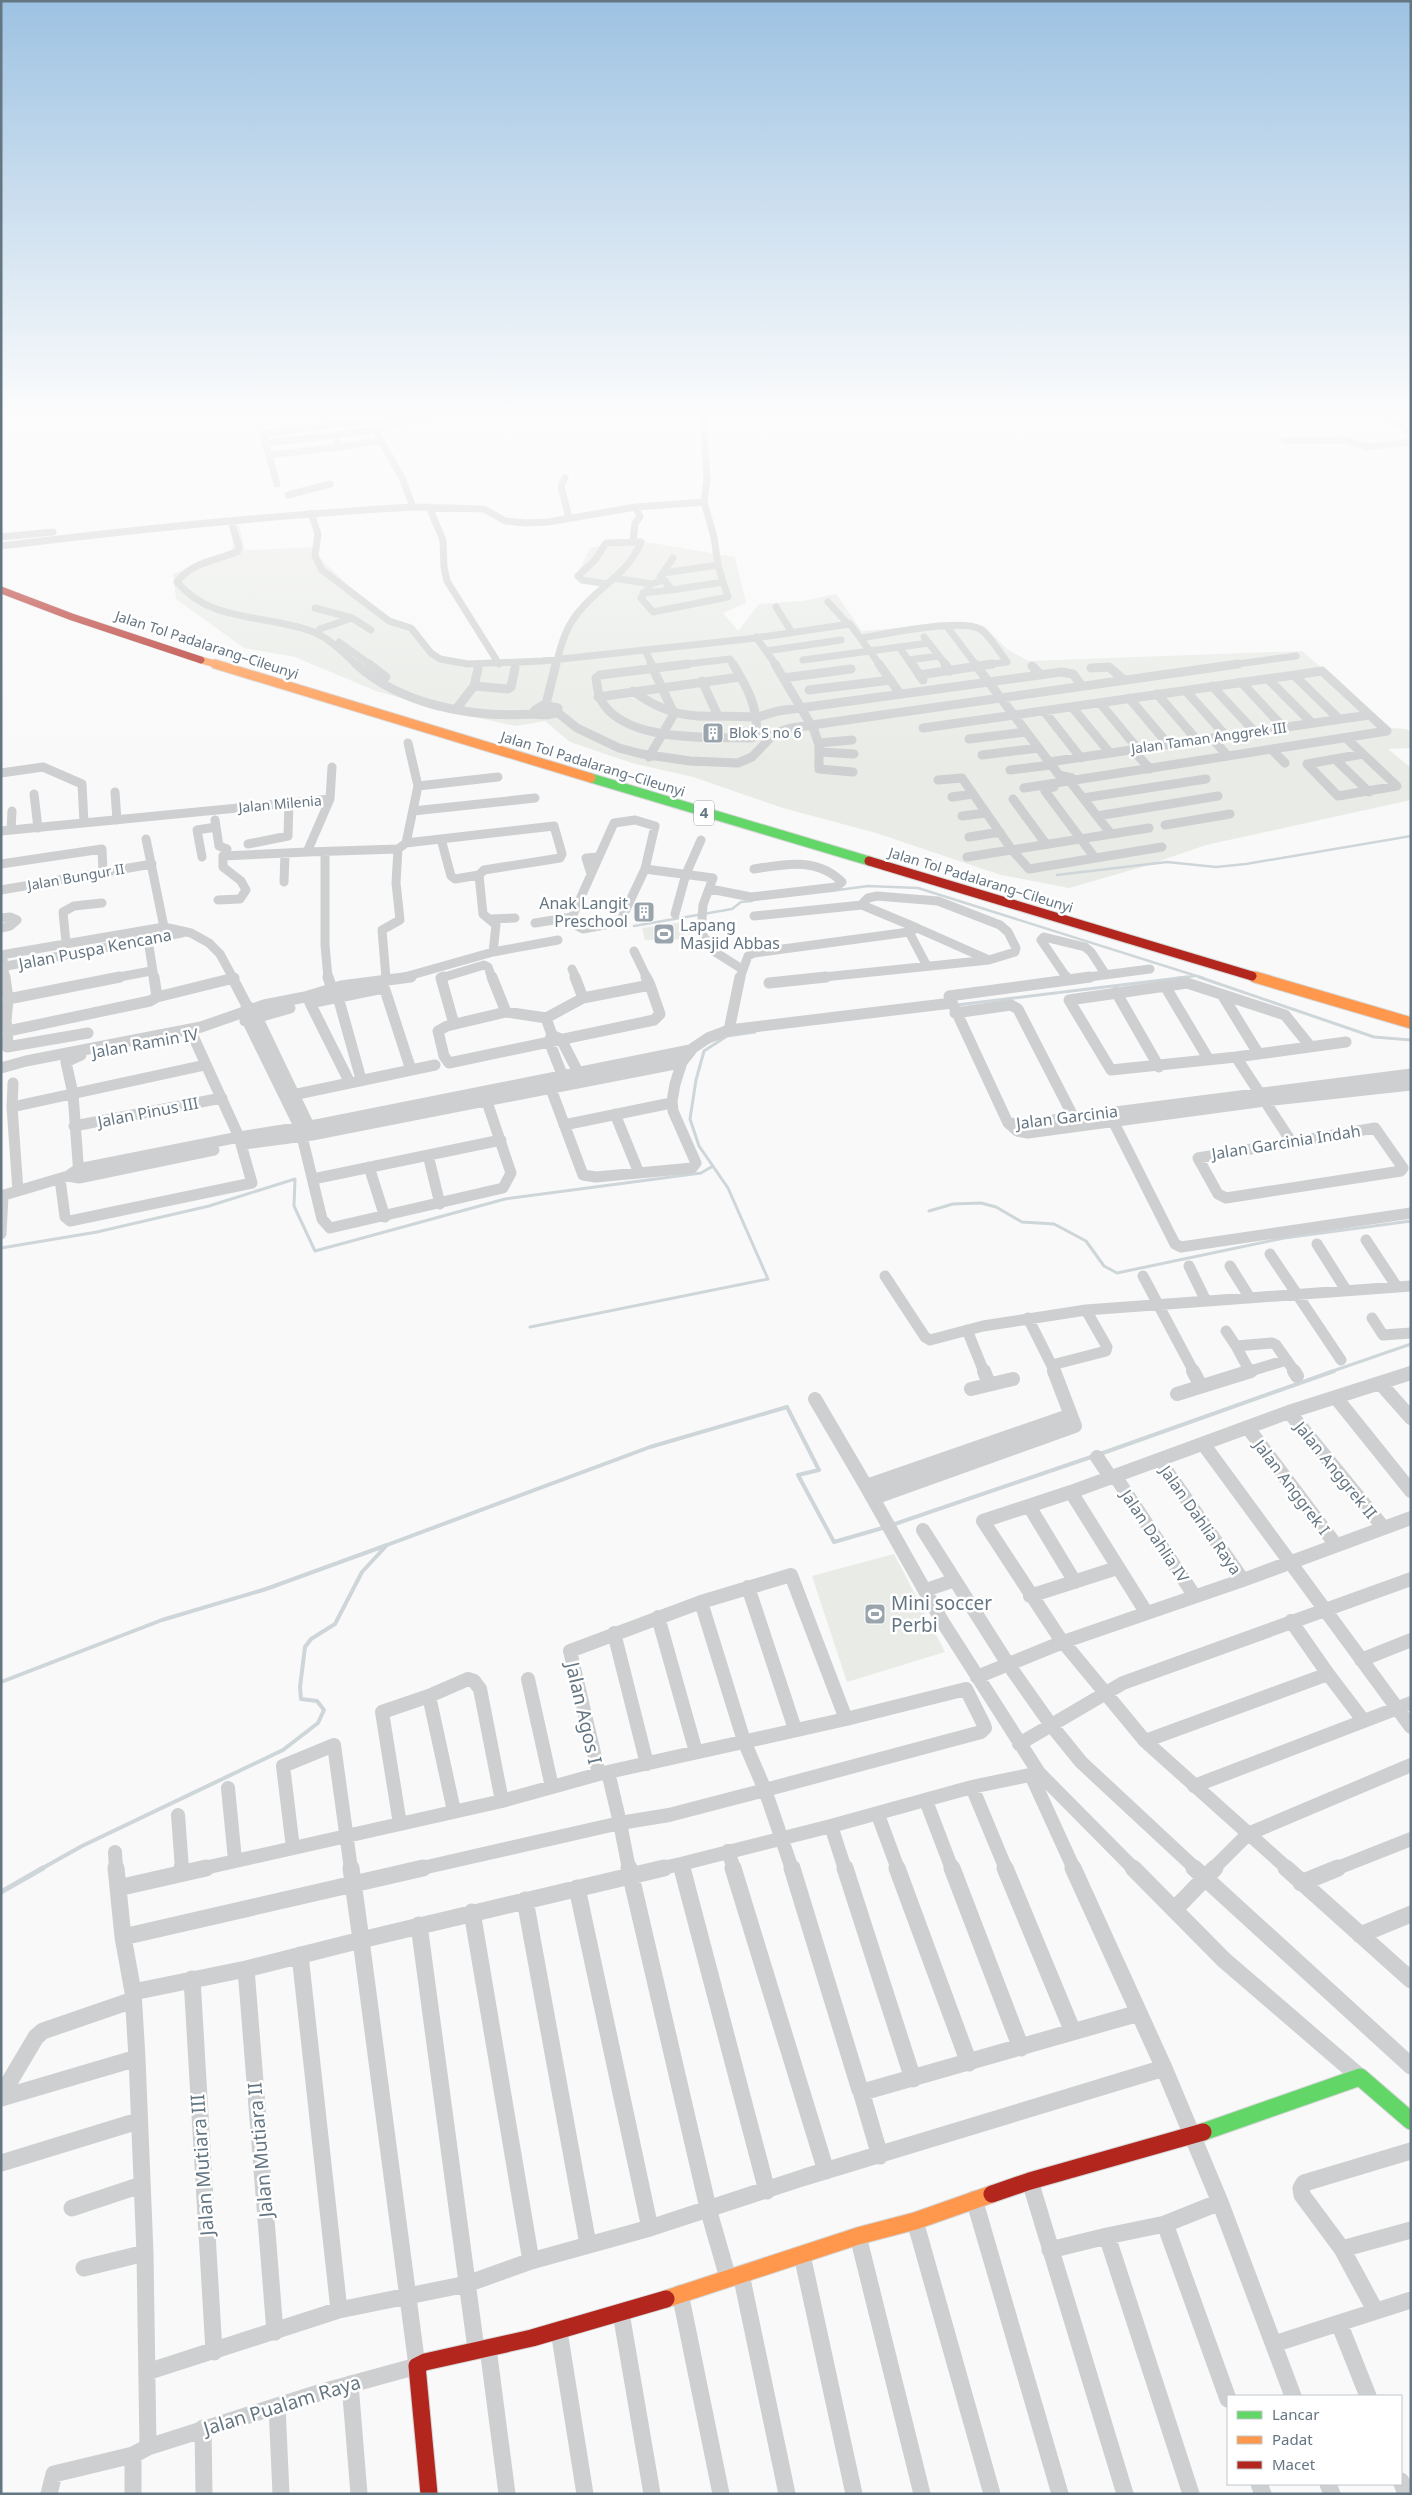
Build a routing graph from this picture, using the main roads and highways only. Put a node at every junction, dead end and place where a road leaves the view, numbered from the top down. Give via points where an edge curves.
1 (1, 582) edge
2 (1, 590) edge
3 (1411, 1013) edge
4 (1411, 1023) edge
5 (1410, 2118) edge
6 (429, 2494) edge

1 - 3 main road, Jalan Tol Padalarang–Cileunyi / 4 via 264,672
2 - 4 main road, Jalan Tol Padalarang–Cileunyi / 4 via 72,618 252,677
5 - 6 main road via 1360,2077 1192,2136 1030,2181 915,2221 858,2236 621,2313 417,2366

